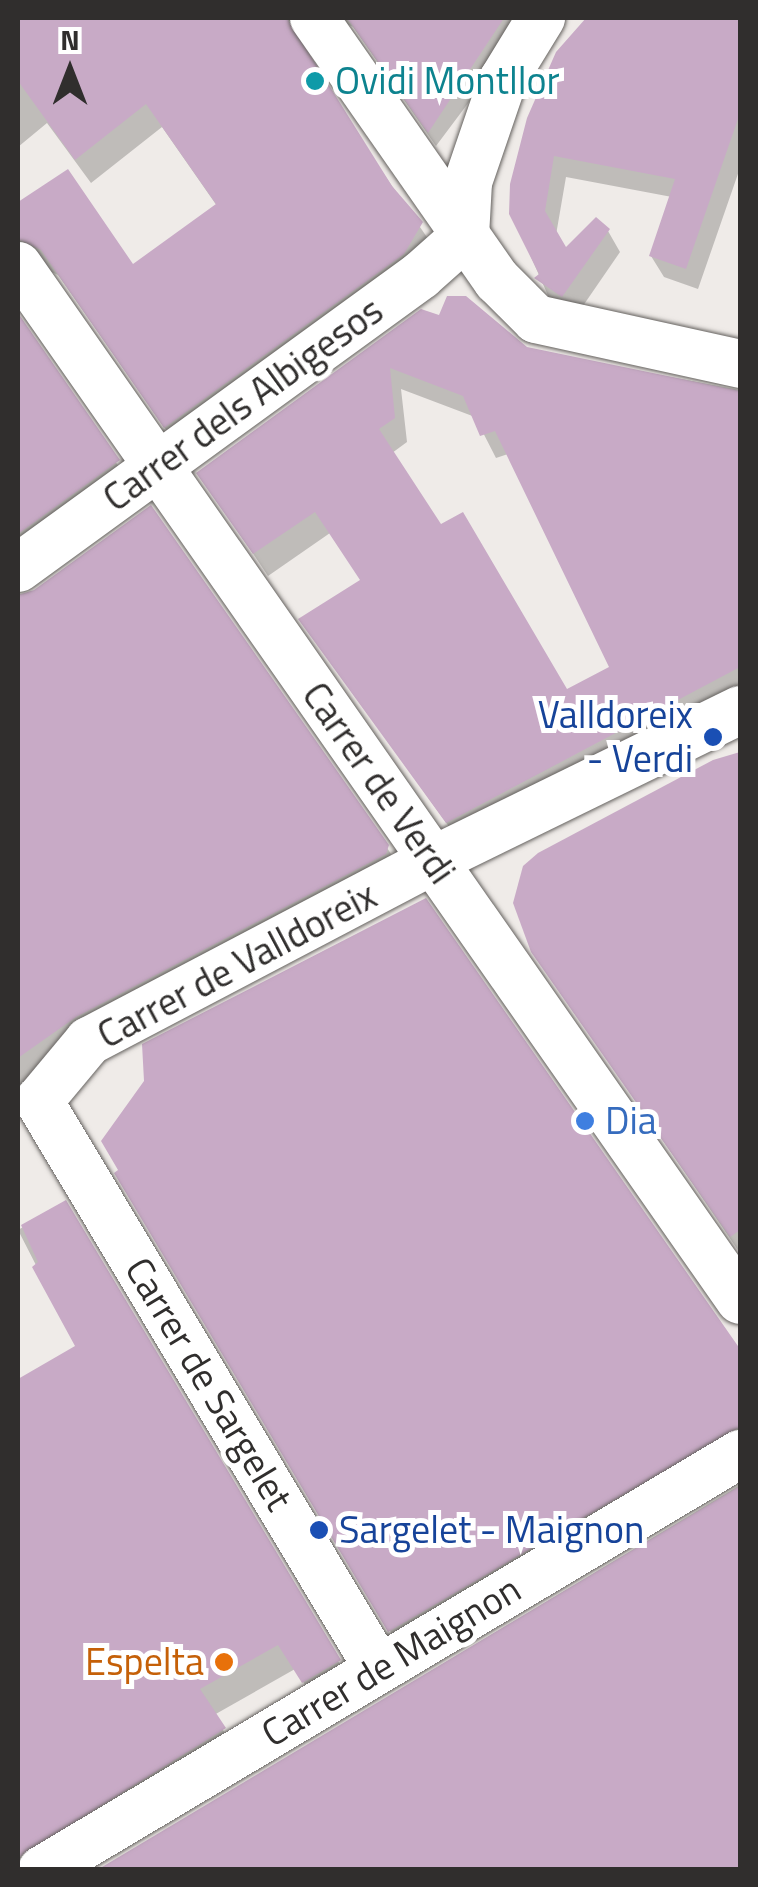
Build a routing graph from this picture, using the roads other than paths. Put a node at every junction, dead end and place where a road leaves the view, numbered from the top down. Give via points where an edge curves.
1 (314, 18) edge
2 (541, 18) edge
3 (465, 236) junction
4 (18, 266) edge
5 (740, 364) edge
6 (155, 466) junction
7 (18, 568) edge
8 (731, 715) edge
9 (434, 860) junction
10 (39, 1101) joint
11 (740, 1300) edge
12 (740, 1454) edge
13 (378, 1668) junction
14 (42, 1870) edge

1 - 3 street
2 - 3 street via 504,80 472,170
3 - 5 street via 536,319
3 - 6 street, Carrer dels Albigesos via 421,275
4 - 6 street, Carrer de Verdi
6 - 7 street, Carrer dels Albigesos
6 - 9 street, Carrer de Verdi
8 - 9 street, Carrer de Valldoreix
9 - 10 street, Carrer de Valldoreix via 89,1041
9 - 11 street, Carrer de Verdi
10 - 13 street, Carrer de Sargelet
12 - 13 street, Carrer de Maignon
13 - 14 street, Carrer de Maignon

